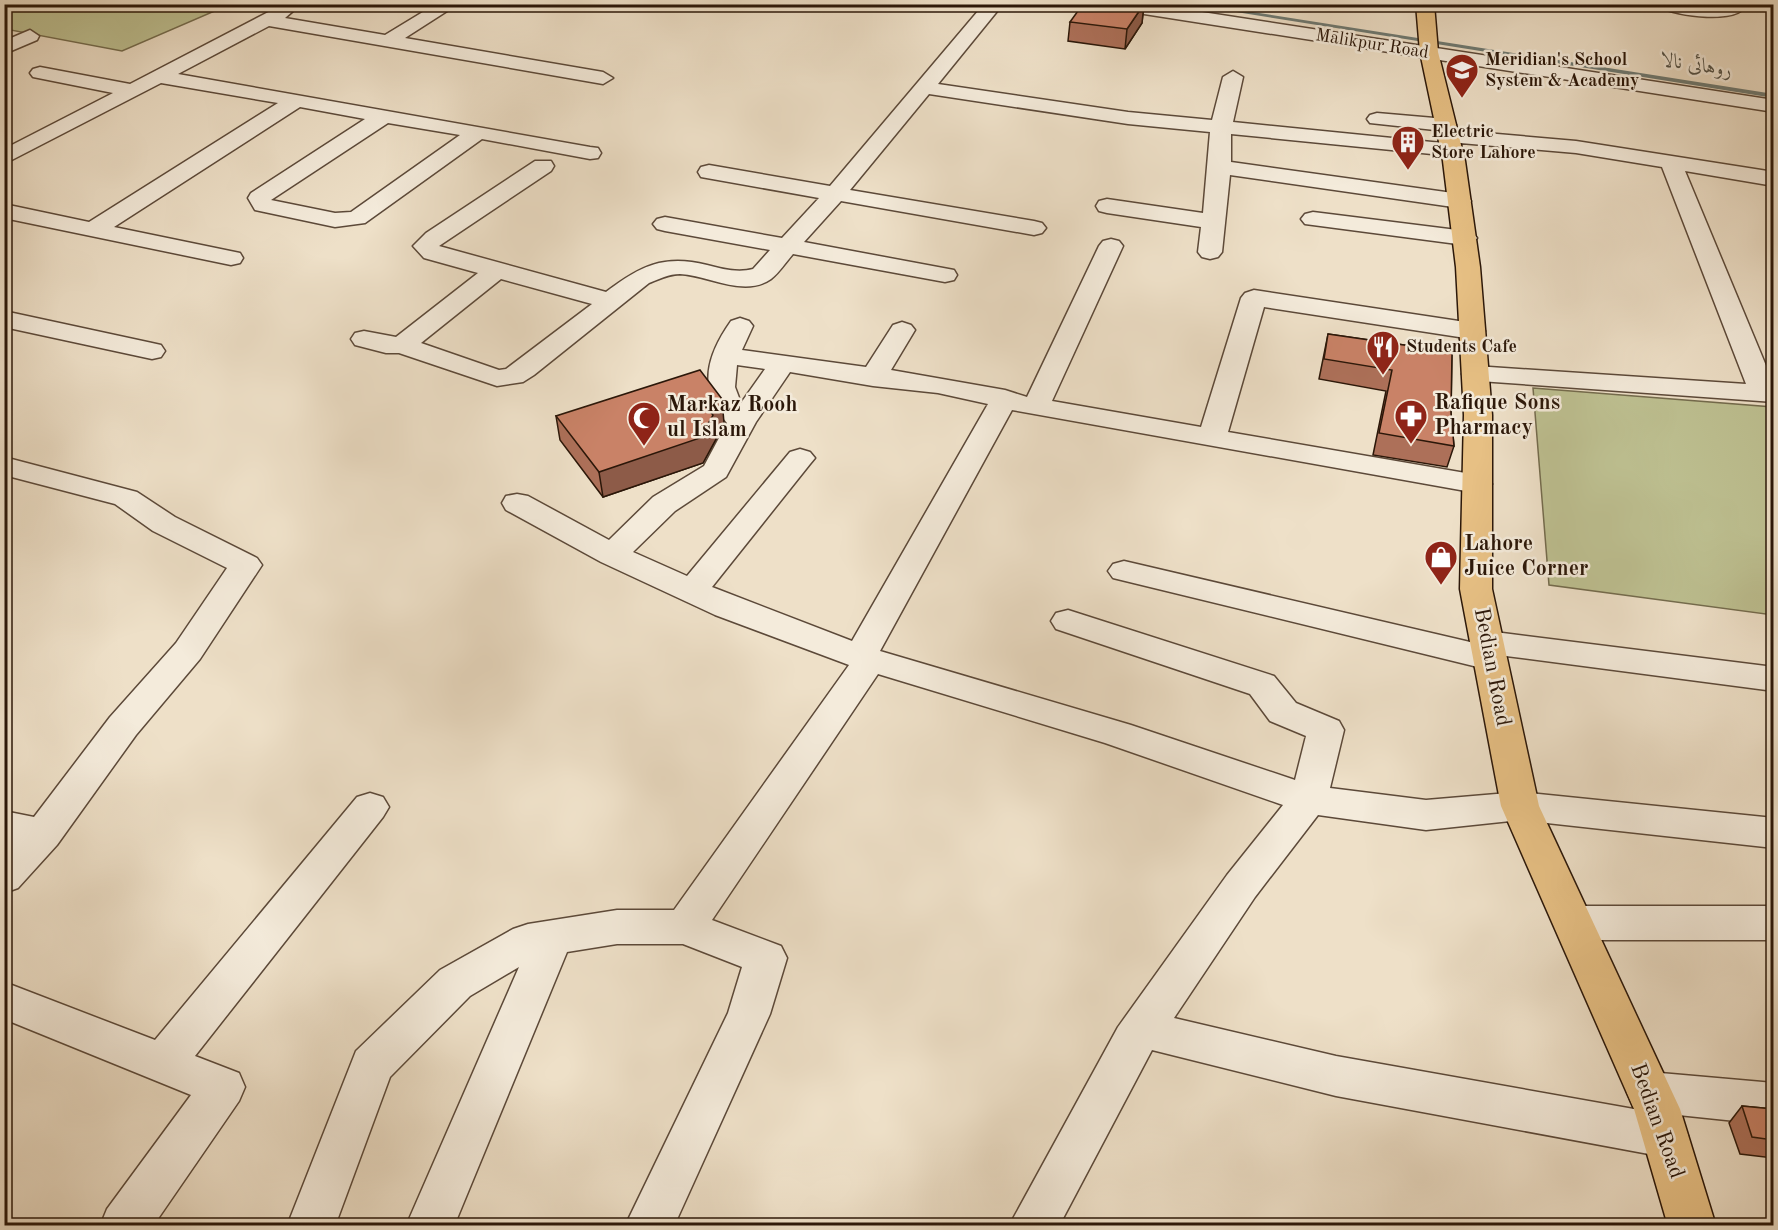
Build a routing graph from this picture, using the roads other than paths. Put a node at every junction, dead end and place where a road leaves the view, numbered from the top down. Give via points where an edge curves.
1 (296, 4) edge
2 (449, 4) edge
3 (994, 4) edge
4 (1112, 4) edge
5 (1425, 4) edge
6 (1665, 4) edge
7 (1734, 4) edge
8 (266, 20) junction
9 (30, 36) dead end
10 (389, 40) junction
11 (1428, 43) junction
12 (4, 48) edge
13 (40, 73) dead end
14 (160, 77) junction
15 (1233, 77) dead end
16 (603, 78) dead end
17 (1773, 87) edge
18 (926, 88) junction
19 (134, 91) junction
20 (296, 101) junction
21 (1773, 106) edge
22 (382, 117) junction
23 (1377, 119) dead end
24 (1221, 127) junction
25 (478, 132) junction
26 (1449, 137) junction
27 (590, 153) dead end
28 (4, 158) edge
29 (1670, 161) junction
30 (543, 166) dead end
31 (1220, 167) junction
32 (709, 172) dead end
33 (1773, 179) edge
34 (835, 194) junction
35 (1460, 201) junction
36 (1107, 206) dead end
37 (4, 211) edge
38 (1313, 219) dead end
39 (1214, 222) junction
40 (665, 224) dead end
41 (1034, 228) dead end
42 (94, 229) junction
43 (1465, 238) junction
44 (787, 246) junction
45 (1111, 246) dead end
46 (1210, 252) dead end
47 (231, 258) dead end
48 (495, 272) junction
49 (945, 275) dead end
50 (610, 301) junction
51 (4, 319) edge
52 (740, 326) dead end
53 (902, 330) dead end
54 (1472, 331) junction
55 (364, 339) dead end
56 (402, 345) junction
57 (152, 351) dead end
58 (724, 355) junction
59 (782, 364) junction
60 (1475, 374) junction
61 (873, 378) junction
62 (1768, 394) edge
63 (1005, 398) junction
64 (1036, 407) junction
65 (742, 422) junction
66 (1212, 438) junction
67 (800, 458) dead end
68 (4, 466) edge
69 (1477, 484) junction
70 (517, 503) dead end
71 (612, 555) junction
72 (1124, 571) dead end
73 (692, 591) junction
74 (1068, 621) dead end
75 (1488, 650) junction
76 (865, 658) junction
77 (1773, 679) edge
78 (1309, 799) junction
79 (1520, 806) junction
80 (370, 807) dead end
81 (4, 826) edge
82 (1773, 832) edge
83 (43, 834) junction
84 (4, 877) edge
85 (1573, 923) junction
86 (1773, 923) edge
87 (686, 927) junction
88 (554, 937) junction
89 (4, 1000) edge
90 (1142, 1029) junction
91 (163, 1063) junction
92 (1649, 1092) junction
93 (1773, 1104) edge
94 (1665, 1136) junction
95 (124, 1226) edge
96 (311, 1226) edge
97 (430, 1226) edge
98 (648, 1226) edge
99 (1033, 1226) edge
100 (1692, 1226) edge

1 - 8 street
2 - 10 street
3 - 18 street
4 - 11 street, Malikpur Road
5 - 11 main road, Bedian Road
6 - 7 street via 1717,12 1730,11
8 - 10 street
8 - 14 street
9 - 12 street
10 - 16 street
11 - 17 street
11 - 21 street, Malikpur Road
11 - 26 main road, Bedian Road
13 - 19 street
14 - 19 street
14 - 20 street
15 - 24 street
18 - 24 street via 1128,118
18 - 34 street
19 - 28 street
20 - 22 street
20 - 42 street
22 - 25 street
22 - 25 street via 259,198 263,205 335,220 357,218
23 - 26 street
24 - 26 street
24 - 31 street
25 - 27 street
26 - 29 street via 1576,147
26 - 35 main road, Bedian Road
29 - 33 street
29 - 62 street
30 - 48 street via 425,246 432,253
31 - 35 street
31 - 39 street
32 - 34 street
34 - 41 street
34 - 44 street
35 - 43 main road, Bedian Road
36 - 39 street
37 - 42 street
38 - 43 street
39 - 46 street
40 - 44 street
42 - 47 street
43 - 54 main road, Bedian Road
44 - 49 street
44 - 50 street via 762,274 750,279 665,268 640,278
45 - 64 street
48 - 50 street
48 - 56 street
50 - 56 street via 513,376 497,378
51 - 57 street
52 - 58 street
53 - 61 street
54 - 60 main road, Bedian Road
54 - 66 street via 1254,298
55 - 56 street
58 - 59 street
58 - 65 street via 721,389 729,410
59 - 61 street
59 - 65 street
60 - 62 street
60 - 69 main road, Bedian Road
61 - 63 street
63 - 64 street
63 - 76 street
64 - 66 street
65 - 71 street via 716,471 664,504
66 - 69 street
67 - 73 street
68 - 83 street via 126,498 164,524 246,566 188,651 123,726
69 - 75 main road, Bedian Road via 1476,589
70 - 71 street
71 - 73 street
72 - 75 street
73 - 76 street
74 - 78 street via 1262,685 1283,712 1326,730
75 - 77 street
75 - 79 main road, Bedian Road
76 - 78 street via 1118,734
76 - 87 street
78 - 79 street via 1425,815
78 - 90 street via 1241,886
79 - 82 street
79 - 85 main road, Bedian Road
80 - 91 street
81 - 83 street
83 - 84 street
85 - 86 street
85 - 92 main road, Bedian Road
87 - 88 street via 617,927
87 - 98 street via 766,958 749,1014
88 - 96 street via 528,940 455,983 372,1065
88 - 97 street
89 - 91 street
90 - 94 street via 1305,1070
90 - 99 street
91 - 95 street via 223,1087
92 - 93 street
92 - 94 main road, Bedian Road
94 - 100 main road, Bedian Road

